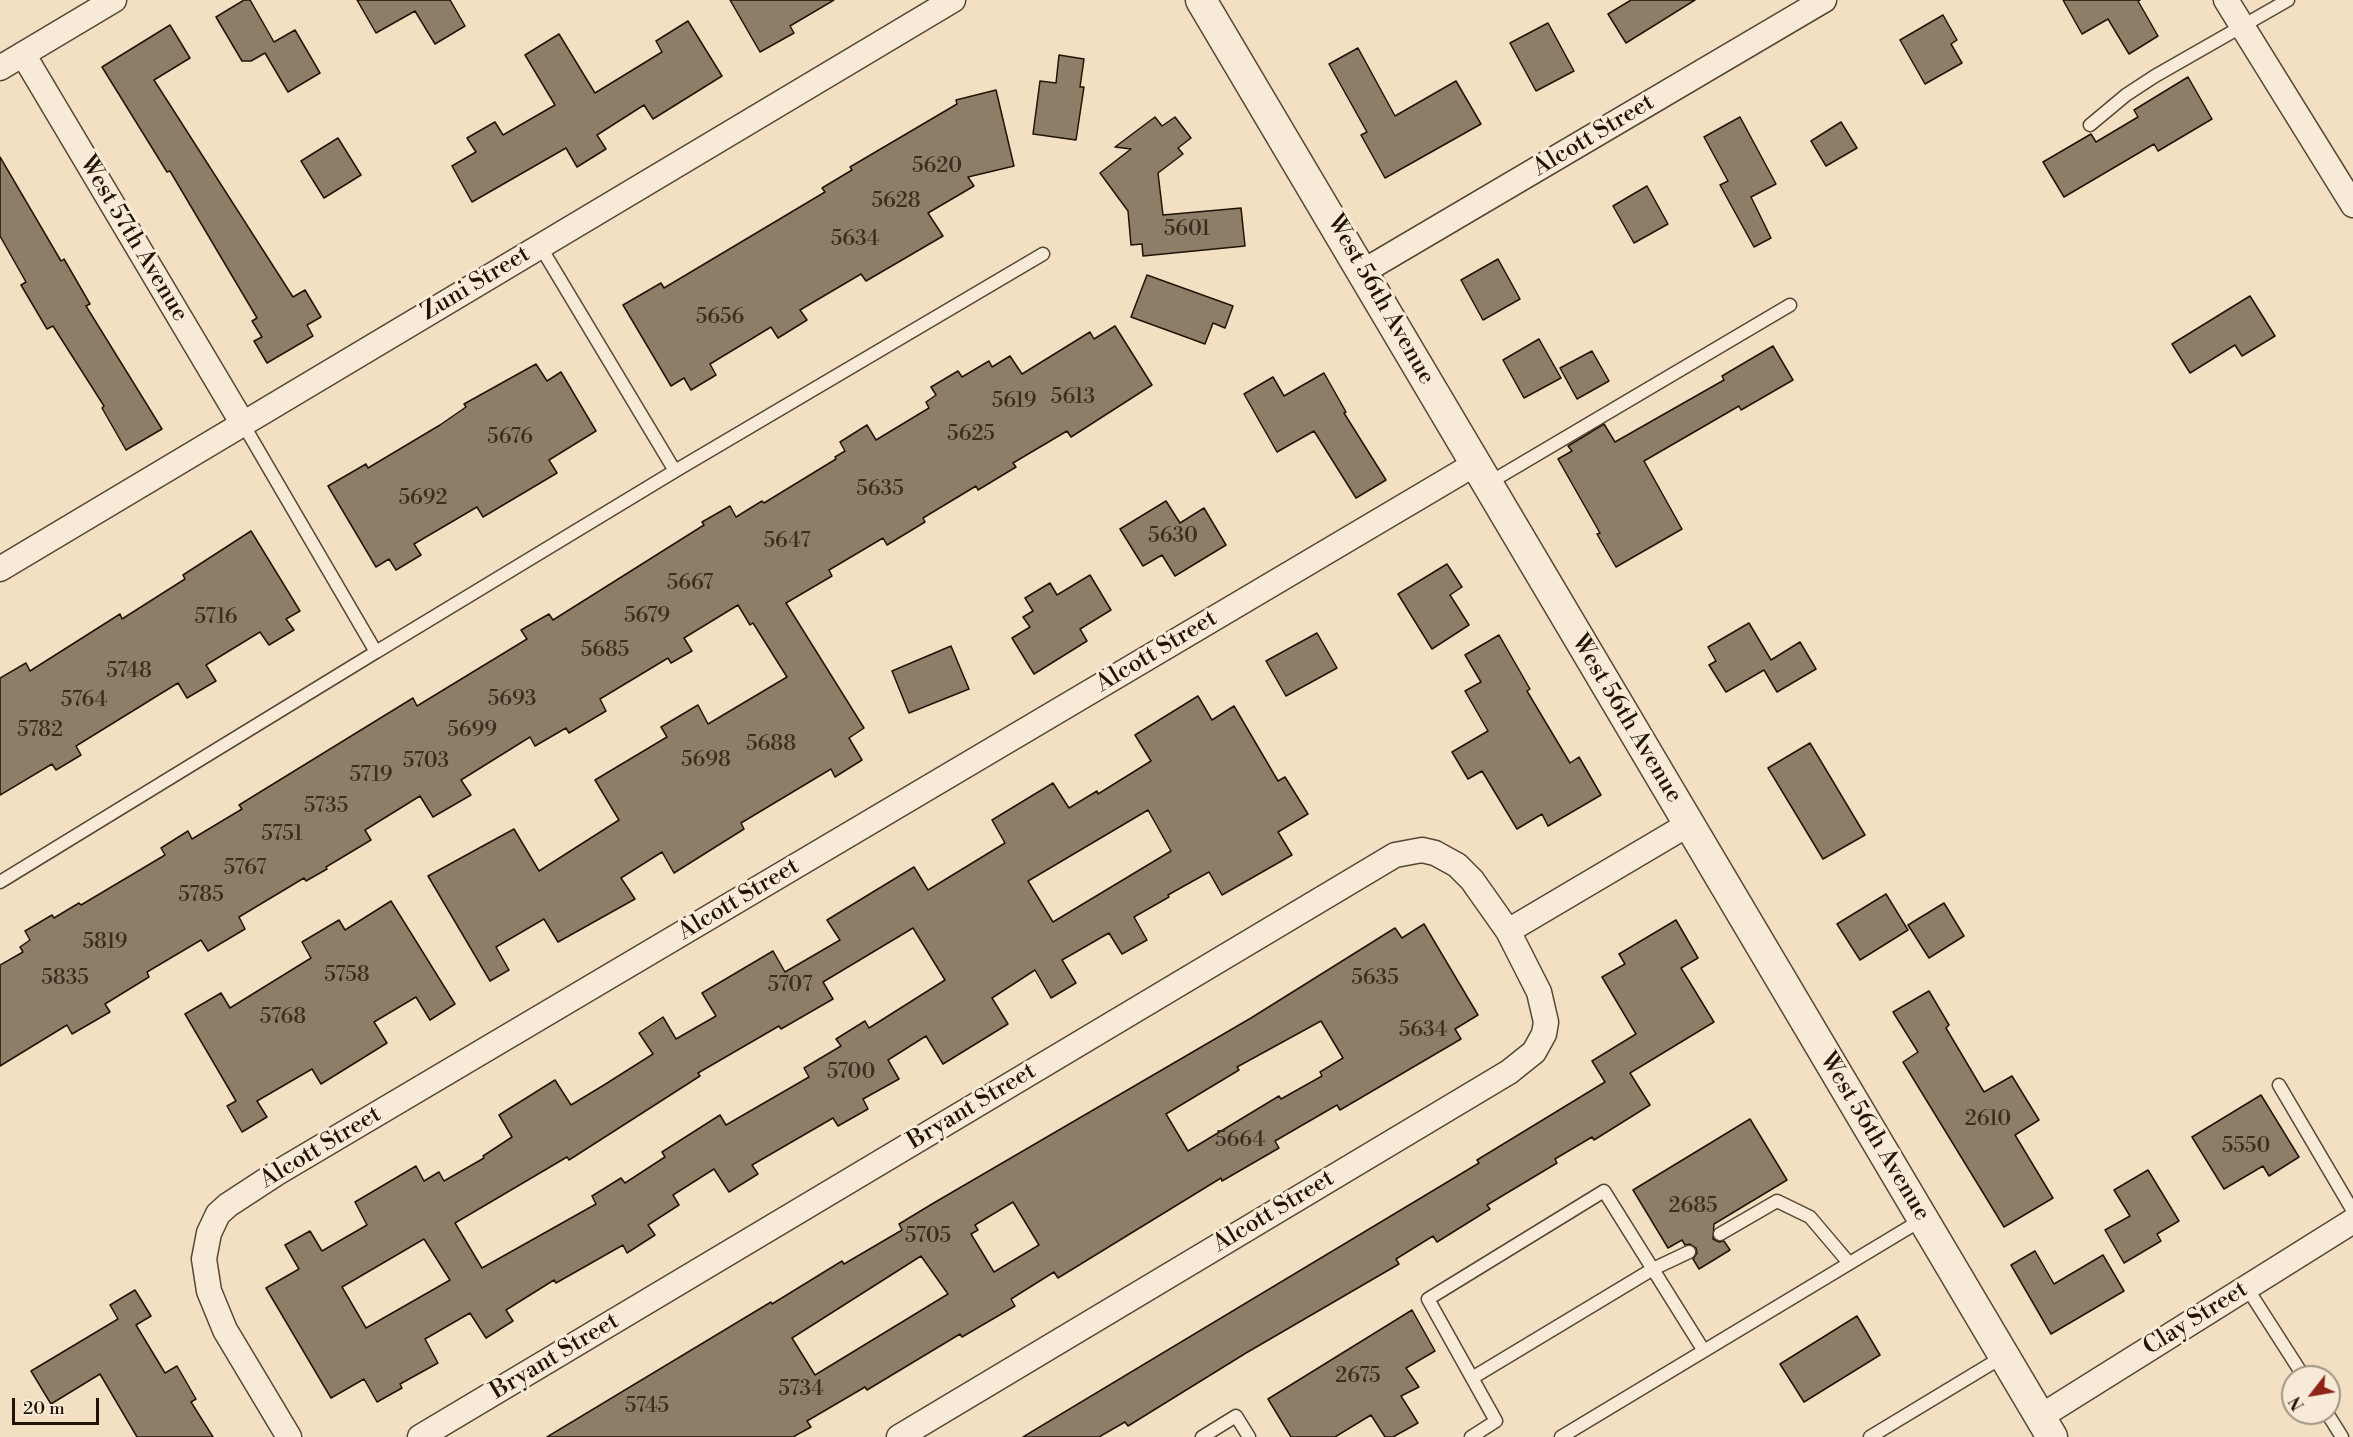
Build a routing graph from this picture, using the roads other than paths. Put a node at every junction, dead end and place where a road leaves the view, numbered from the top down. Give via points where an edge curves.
1 (114, 0) edge
2 (953, 0) edge
3 (1201, 0) edge
4 (1824, 0) edge
5 (2226, 0) edge
6 (2288, 0) edge
7 (2243, 27) junction
8 (23, 54) junction
9 (0, 68) edge
10 (2090, 125) dead end
11 (2351, 197) edge
12 (540, 246) junction
13 (1043, 254) dead end
14 (1364, 271) junction
15 (1790, 305) dead end
16 (243, 424) junction
17 (675, 471) junction
18 (1481, 474) junction
19 (0, 569) edge
20 (376, 652) junction
21 (1689, 825) junction
22 (0, 882) edge
23 (1508, 931) junction
24 (2279, 1085) dead end
25 (2353, 1211) edge
26 (1923, 1219) junction
27 (2353, 1221) edge
28 (1720, 1234) dead end
29 (1689, 1252) dead end
30 (1849, 1263) junction
31 (1653, 1269) junction
32 (2247, 1288) junction
33 (1704, 1351) junction
34 (2004, 1356) junction
35 (2296, 1365) edge
36 (1472, 1378) junction
37 (2046, 1427) edge
38 (289, 1437) edge
39 (420, 1437) edge
40 (899, 1437) edge
41 (1202, 1437) edge
42 (1249, 1437) edge
43 (1471, 1437) edge
44 (1561, 1437) edge
45 (1870, 1437) edge

1 - 8 street
2 - 12 street, Zuni Street
3 - 14 street, West 56th Avenue
4 - 14 street, Alcott Street
5 - 7 street
6 - 7 lane
7 - 10 lane via 2156,75
7 - 11 street
8 - 9 street
8 - 16 street, West 57th Avenue
12 - 16 street, Zuni Street
12 - 17 lane
13 - 17 lane
14 - 18 street, West 56th Avenue
15 - 18 lane
16 - 19 street, Zuni Street
16 - 20 lane
17 - 20 lane
18 - 21 street, West 56th Avenue
18 - 38 street, Alcott Street via 228,1205 218,1214 209,1233 204,1259 209,1291 225,1330
20 - 22 lane
21 - 23 street
21 - 26 street, West 56th Avenue
23 - 39 street, Bryant Street via 1473,880 1456,865 1422,850 1395,855
23 - 40 street, Alcott Street via 1545,1010 1544,1034 1534,1052 1509,1072
24 - 25 lane
26 - 30 lane
26 - 34 street, West 56th Avenue
27 - 32 street, Clay Street
28 - 30 lane via 1777,1201 1810,1217
29 - 31 lane
30 - 33 lane
31 - 33 lane
31 - 36 lane
31 - 36 lane via 1604,1191 1428,1299
32 - 35 lane
32 - 37 street, Clay Street
33 - 44 lane
34 - 37 street, West 56th Avenue
34 - 45 lane
36 - 43 lane via 1496,1421
41 - 42 lane via 1236,1416

